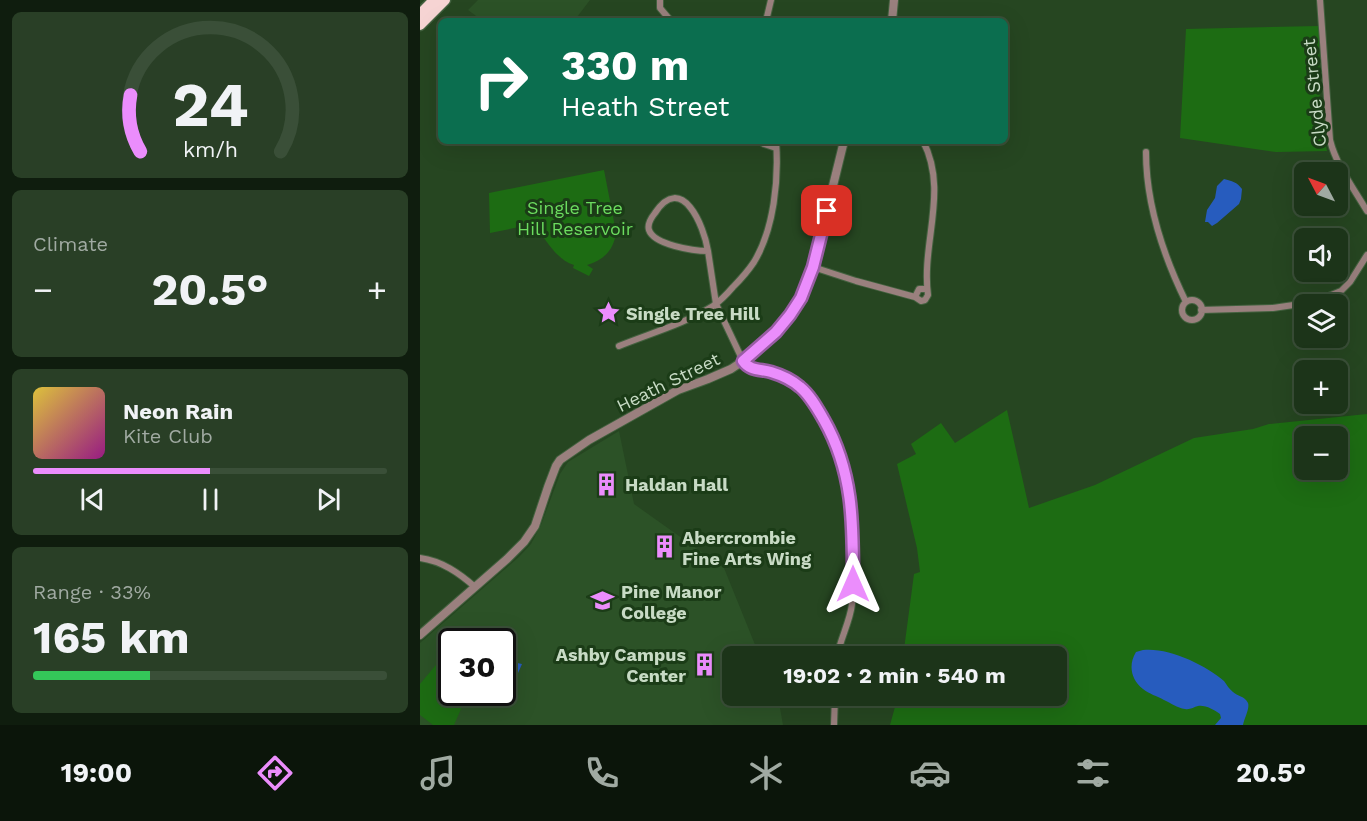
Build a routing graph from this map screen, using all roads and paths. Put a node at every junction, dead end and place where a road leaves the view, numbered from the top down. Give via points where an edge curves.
1 (434, 0) edge
2 (445, 0) edge
3 (660, 0) edge
4 (771, 0) edge
5 (894, 0) edge
6 (1320, 0) edge
7 (420, 14) edge
8 (668, 18) edge
9 (767, 18) edge
10 (892, 18) edge
11 (420, 25) edge
12 (843, 144) edge
13 (925, 144) edge
14 (776, 145) edge
15 (1146, 152) dead end
16 (1367, 211) edge
17 (708, 251) junction
18 (1367, 255) edge
19 (813, 267) junction
20 (927, 289) junction
21 (915, 297) junction
22 (1186, 302) junction
23 (716, 304) junction
24 (1201, 310) junction
25 (619, 346) dead end
26 (743, 361) junction
27 (420, 558) edge
28 (475, 587) junction
29 (420, 635) edge
30 (840, 646) edge
31 (835, 706) edge
32 (834, 725) edge

1 - 7 highway
2 - 11 highway
3 - 8 street via 660,8
4 - 9 street
5 - 10 street
6 - 16 street, Clyde Street via 1330,140
12 - 19 street, Heath Street
13 - 20 street via 934,175
14 - 23 street via 774,200 763,243 755,261
15 - 22 street via 1152,211
17 - 17 street via 664,243 653,237 648,225 664,201 676,198 690,207 701,225
17 - 23 street
18 - 24 street via 1341,291 1314,302 1273,308
19 - 21 street
19 - 26 street, Heath Street via 790,315
20 - 21 street via 920,289
20 - 21 street via 925,300 921,302
22 - 24 street via 1195,301
22 - 24 street via 1182,312 1188,319 1197,318
23 - 25 street via 688,320
23 - 26 street
26 - 28 street, Heath Street via 678,390 560,460 532,531 515,552
26 - 30 street via 756,370 783,376 805,392 829,428 844,468 853,524 853,591
27 - 28 street via 450,568
28 - 29 street, Heath Street
31 - 32 street

